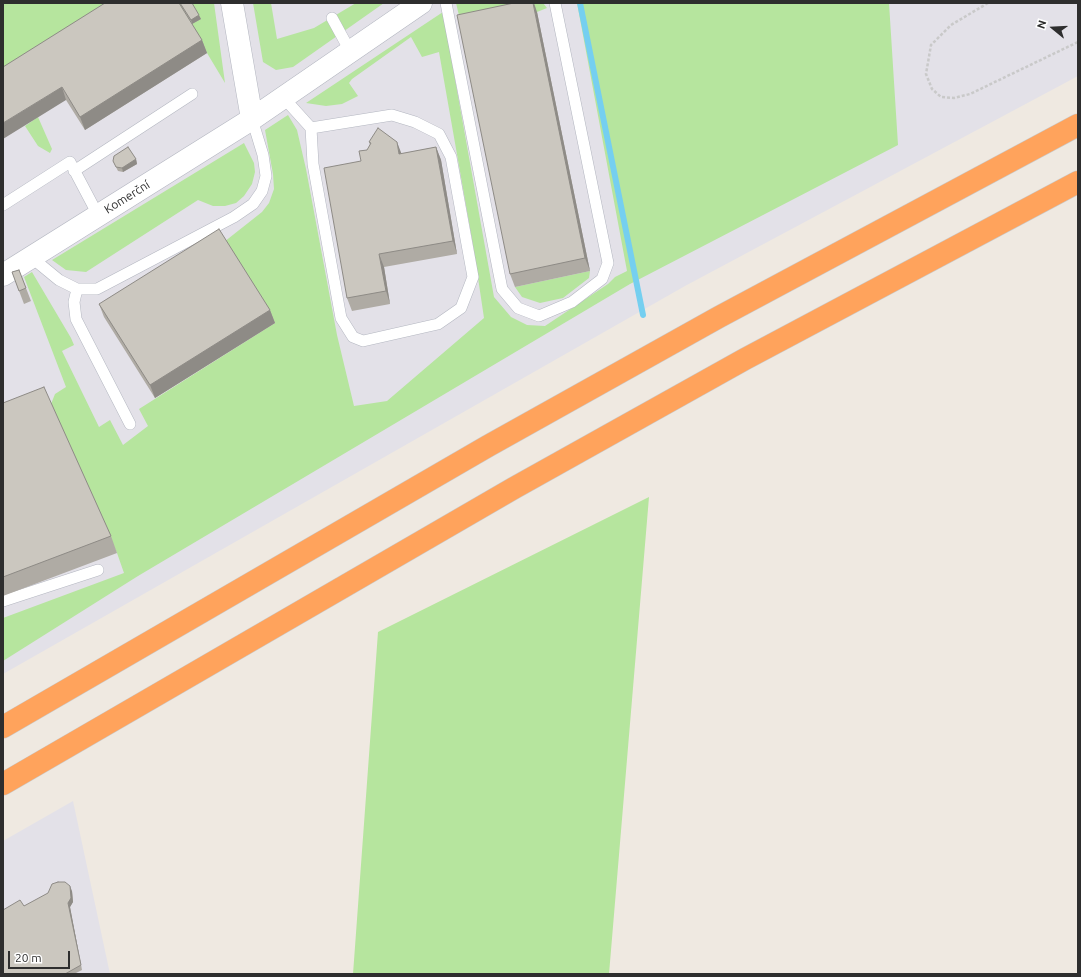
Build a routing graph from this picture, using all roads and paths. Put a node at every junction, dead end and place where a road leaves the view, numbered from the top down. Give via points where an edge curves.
1 (232, 3) edge
2 (421, 3) edge
3 (446, 3) edge
4 (555, 3) edge
5 (988, 3) edge
6 (332, 18) dead end
7 (1078, 42) edge
8 (350, 51) junction
9 (192, 94) dead end
10 (283, 97) junction
11 (252, 119) junction
12 (1078, 125) edge
13 (311, 128) junction
14 (74, 171) junction
15 (1078, 182) edge
16 (3, 205) edge
17 (98, 215) junction
18 (31, 257) junction
19 (3, 275) edge
20 (77, 289) junction
21 (130, 424) dead end
22 (98, 570) dead end
23 (3, 601) edge
24 (3, 727) edge
25 (3, 784) edge

1 - 11 street
2 - 8 street, Komerční
3 - 4 lane via 502,289 518,308 539,316 572,302 602,279 608,263
5 - 7 path via 951,25 931,45 926,74 932,89 942,97 954,98 970,94
6 - 8 lane
8 - 10 street, Komerční
9 - 14 lane
10 - 11 street, Komerční
10 - 13 lane
11 - 17 street, Komerční
11 - 20 lane via 263,155 266,176 262,191 253,204 234,217 97,289
12 - 24 highway via 726,313 488,446
13 - 13 lane via 392,115 415,122 439,134 451,157 474,277 461,308 438,324 363,341 353,337 341,318 313,164
14 - 16 lane via 70,162
14 - 17 lane
15 - 25 highway via 759,352 514,488
17 - 18 street, Komerční
18 - 19 street, Komerční
18 - 20 lane via 59,280
20 - 21 lane via 74,302 76,319
22 - 23 lane

